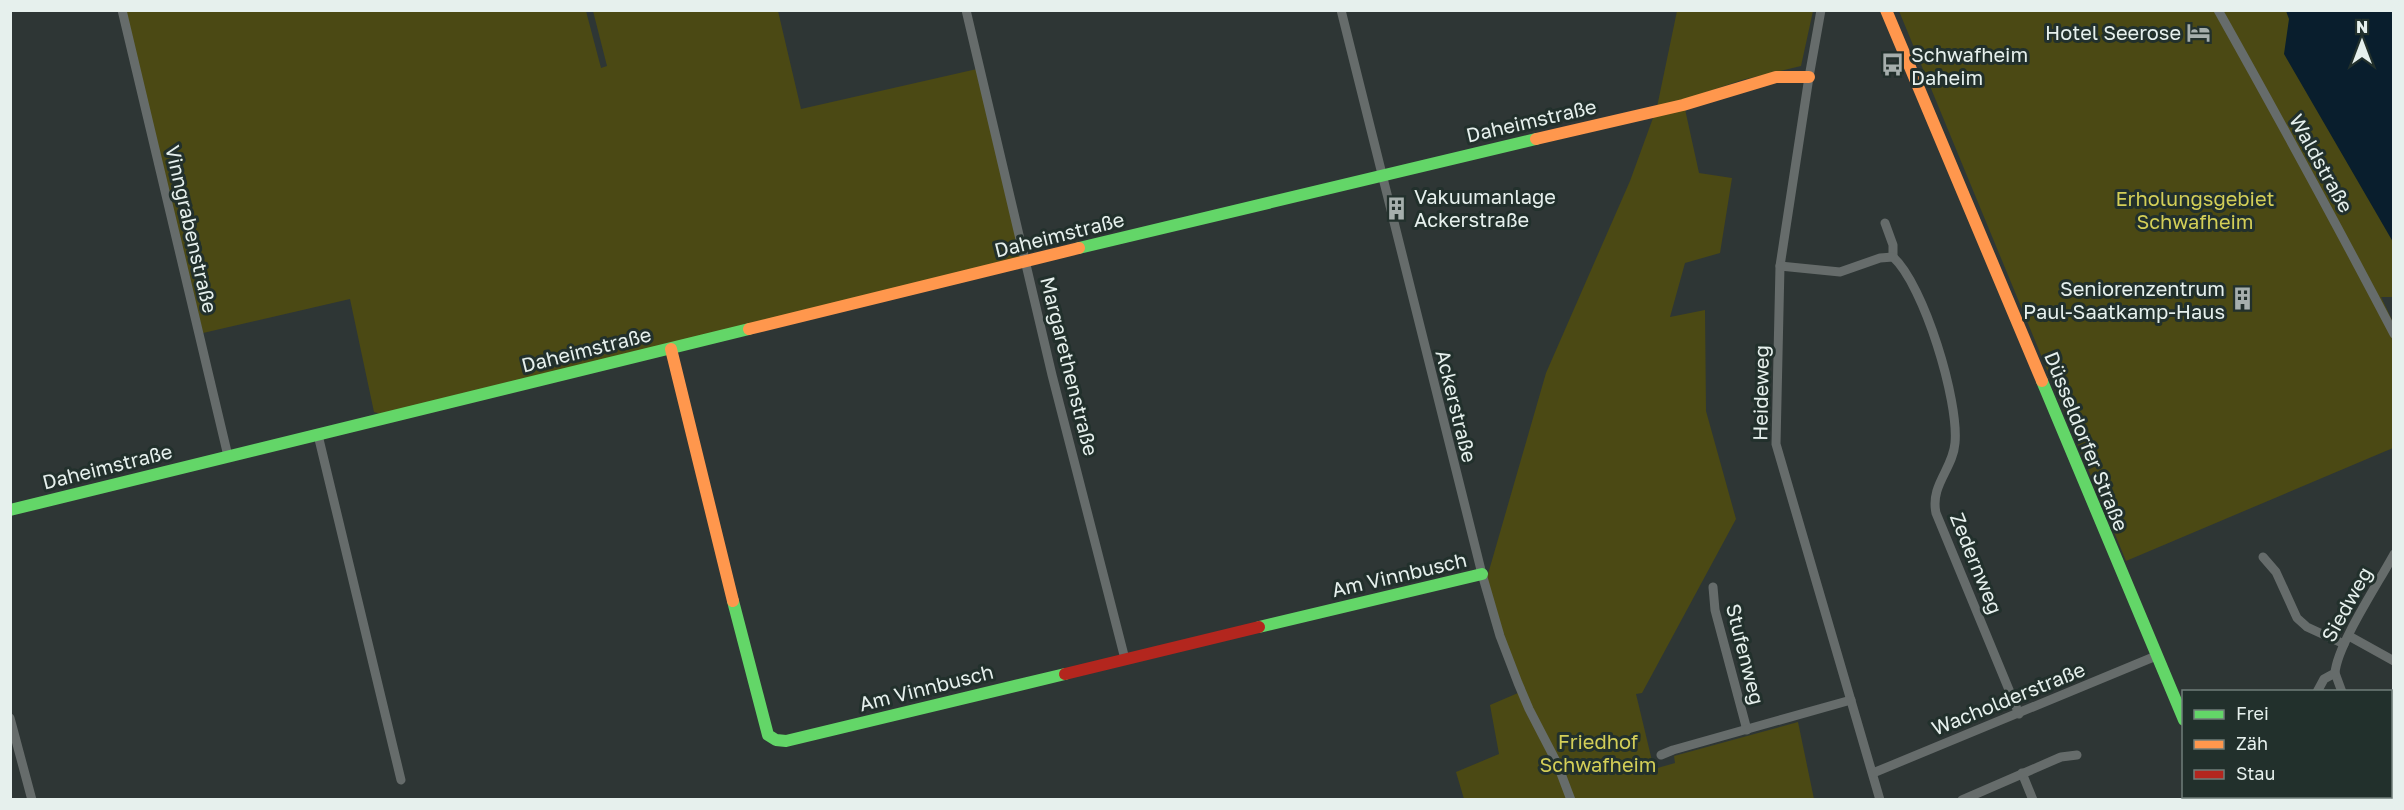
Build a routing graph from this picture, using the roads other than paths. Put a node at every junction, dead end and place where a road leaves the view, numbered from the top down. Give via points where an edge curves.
1 (122, 10) edge
2 (966, 10) edge
3 (1341, 10) edge
4 (1821, 10) edge
5 (2218, 10) edge
6 (1890, 14) edge
7 (1809, 76) junction
8 (1380, 175) junction
9 (1885, 223) dead end
10 (1893, 257) junction
11 (1027, 262) junction
12 (1780, 266) junction
13 (2394, 334) edge
14 (670, 349) junction
15 (318, 435) junction
16 (228, 456) junction
17 (10, 510) edge
18 (2394, 555) edge
19 (2263, 557) dead end
20 (1482, 574) junction
21 (1713, 587) dead end
22 (2346, 640) junction
23 (2156, 656) junction
24 (1125, 659) junction
25 (2394, 661) edge
26 (2335, 673) junction
27 (2318, 690) edge
28 (2341, 690) edge
29 (1851, 700) junction
30 (2019, 714) junction
31 (2182, 715) edge
32 (10, 718) edge
33 (1747, 730) junction
34 (1661, 755) dead end
35 (2077, 755) dead end
36 (1873, 773) junction
37 (2022, 773) junction
38 (401, 780) dead end
39 (32, 800) edge
40 (1570, 800) edge
41 (1880, 800) edge
42 (1962, 800) edge
43 (2033, 800) edge

1 - 16 street, Vinngrabenstraße
2 - 11 street, Margarethenstraße
3 - 8 street, Ackerstraße
4 - 7 street, Heideweg
5 - 13 street, Waldstraße
6 - 23 street, Düsseldorfer Straße
7 - 8 street, Daheimstraße via 1776,77 1683,105
7 - 12 street, Heideweg
8 - 11 street, Daheimstraße
8 - 20 street, Ackerstraße
9 - 10 street, Zedernweg
10 - 12 street via 1840,272
10 - 30 street, Zedernweg via 1915,288 1949,386 1955,444 1936,492 1936,513
11 - 14 street, Daheimstraße
11 - 24 street, Margarethenstraße
12 - 29 street, Heideweg via 1776,444
14 - 15 street, Daheimstraße
14 - 24 street, Am Vinnbusch via 768,735 786,741
15 - 16 street, Daheimstraße
15 - 38 street
16 - 17 street, Daheimstraße
18 - 22 street, Siedweg
19 - 22 street via 2276,572 2298,618 2307,627
20 - 24 street, Am Vinnbusch
20 - 40 street, Ackerstraße via 1518,683 1557,763
21 - 33 street, Stufenweg via 1715,610
22 - 25 street
22 - 26 street, Siedweg
23 - 30 street, Wacholderstraße
23 - 31 street, Düsseldorfer Straße
26 - 27 street, Siedweg via 2324,679
26 - 28 street, Siedweg
29 - 33 street, Stufenweg
29 - 36 street, Heideweg
30 - 36 street, Wacholderstraße
32 - 39 street
33 - 34 street, Stufenweg
35 - 37 street via 2061,757
36 - 41 street, Heideweg
37 - 42 street
37 - 43 street

